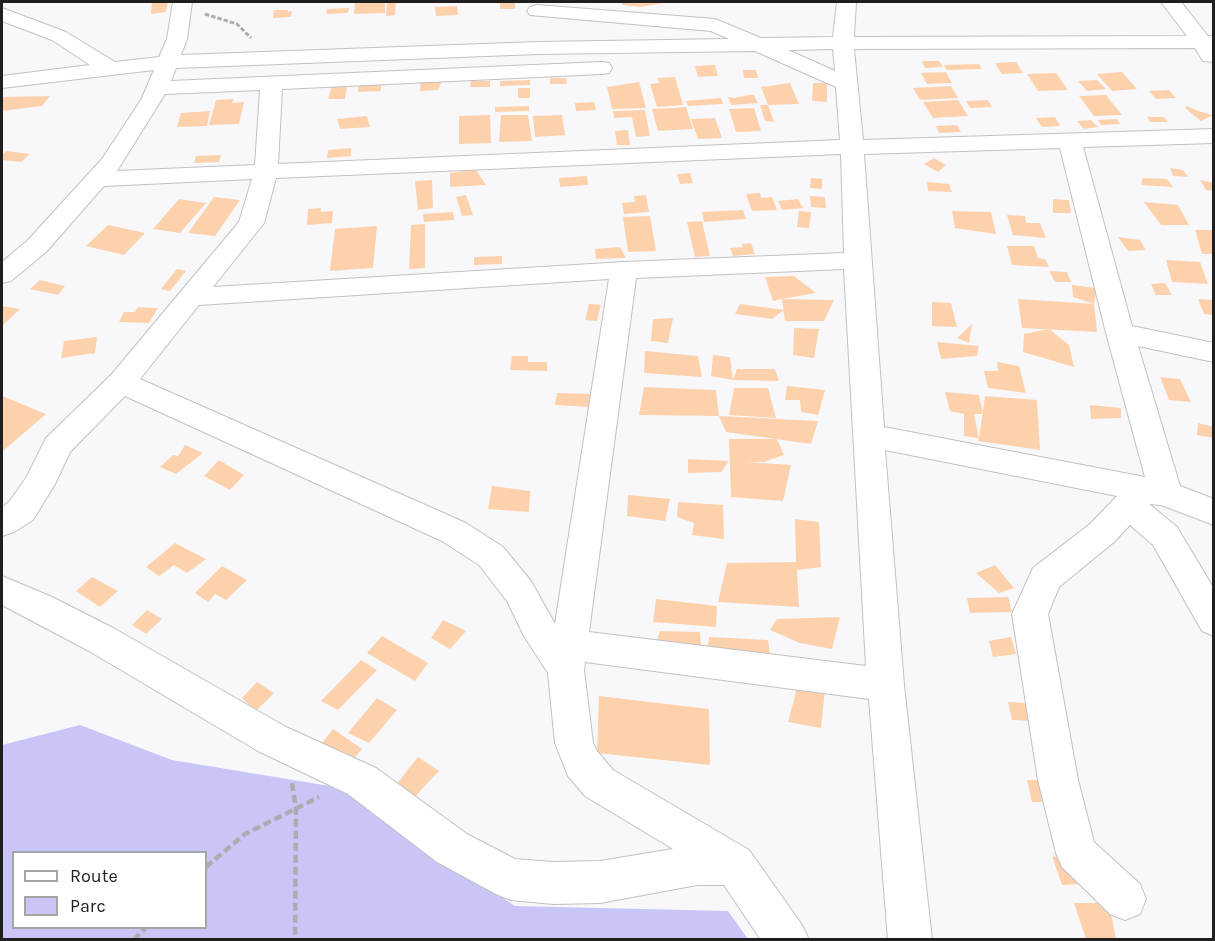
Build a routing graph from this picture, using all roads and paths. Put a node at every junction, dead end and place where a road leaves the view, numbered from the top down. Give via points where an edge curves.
1 (846, 2) edge
2 (1172, 2) edge
3 (190, 6) edge
4 (537, 6) edge
5 (2, 14) edge
6 (255, 42) dead end
7 (843, 43) junction
8 (1208, 43) edge
9 (757, 44) junction
10 (538, 48) junction
11 (790, 59) junction
12 (167, 62) junction
13 (1214, 64) edge
14 (111, 69) junction
15 (2, 82) edge
16 (271, 82) junction
17 (847, 84) junction
18 (157, 88) junction
19 (1214, 135) edge
20 (1070, 142) junction
21 (852, 147) junction
22 (266, 173) junction
23 (96, 179) junction
24 (857, 260) junction
25 (624, 270) junction
26 (2, 275) edge
27 (190, 297) junction
28 (1120, 333) junction
29 (1214, 353) edge
30 (121, 382) junction
31 (871, 436) junction
32 (1146, 496) junction
33 (1214, 513) edge
34 (2, 523) edge
35 (2, 590) edge
36 (1214, 621) edge
37 (569, 658) junction
38 (886, 685) junction
39 (272, 739) junction
40 (362, 781) junction
41 (296, 809) junction
42 (734, 864) junction
43 (207, 866) edge
44 (1125, 899) dead end
45 (295, 939) edge
46 (788, 939) edge
47 (910, 939) edge

1 - 7 street
2 - 8 street
3 - 6 path via 237,24
3 - 12 street
4 - 9 street via 715,25
4 - 10 street
5 - 14 street via 59,36
7 - 8 street
7 - 9 street
7 - 17 street
8 - 13 street
9 - 10 street
9 - 11 street
10 - 12 street
11 - 16 street
11 - 17 street
12 - 14 street
12 - 18 street
14 - 15 street
16 - 18 street
16 - 22 street
17 - 21 street
18 - 23 street via 111,163
19 - 20 street
20 - 21 street
20 - 28 street
21 - 22 street
21 - 24 street
22 - 23 street
22 - 27 street via 251,223
23 - 26 street via 38,246
24 - 25 street
24 - 31 street
25 - 27 street
25 - 37 street
27 - 30 street
28 - 29 street
28 - 32 street
30 - 34 street via 57,446 21,511
30 - 37 street via 454,532 504,569
31 - 32 street
31 - 38 street
32 - 33 street
32 - 36 street
32 - 44 street via 1045,578 1030,614 1058,780 1077,853
35 - 39 street via 102,640
37 - 38 street
37 - 42 street via 573,743 598,783
38 - 47 street
39 - 40 street
39 - 41 path via 292,780
40 - 41 path
40 - 42 street via 452,848 511,879 553,884 600,882 697,865
41 - 43 path via 245,834
41 - 45 path
42 - 46 street

